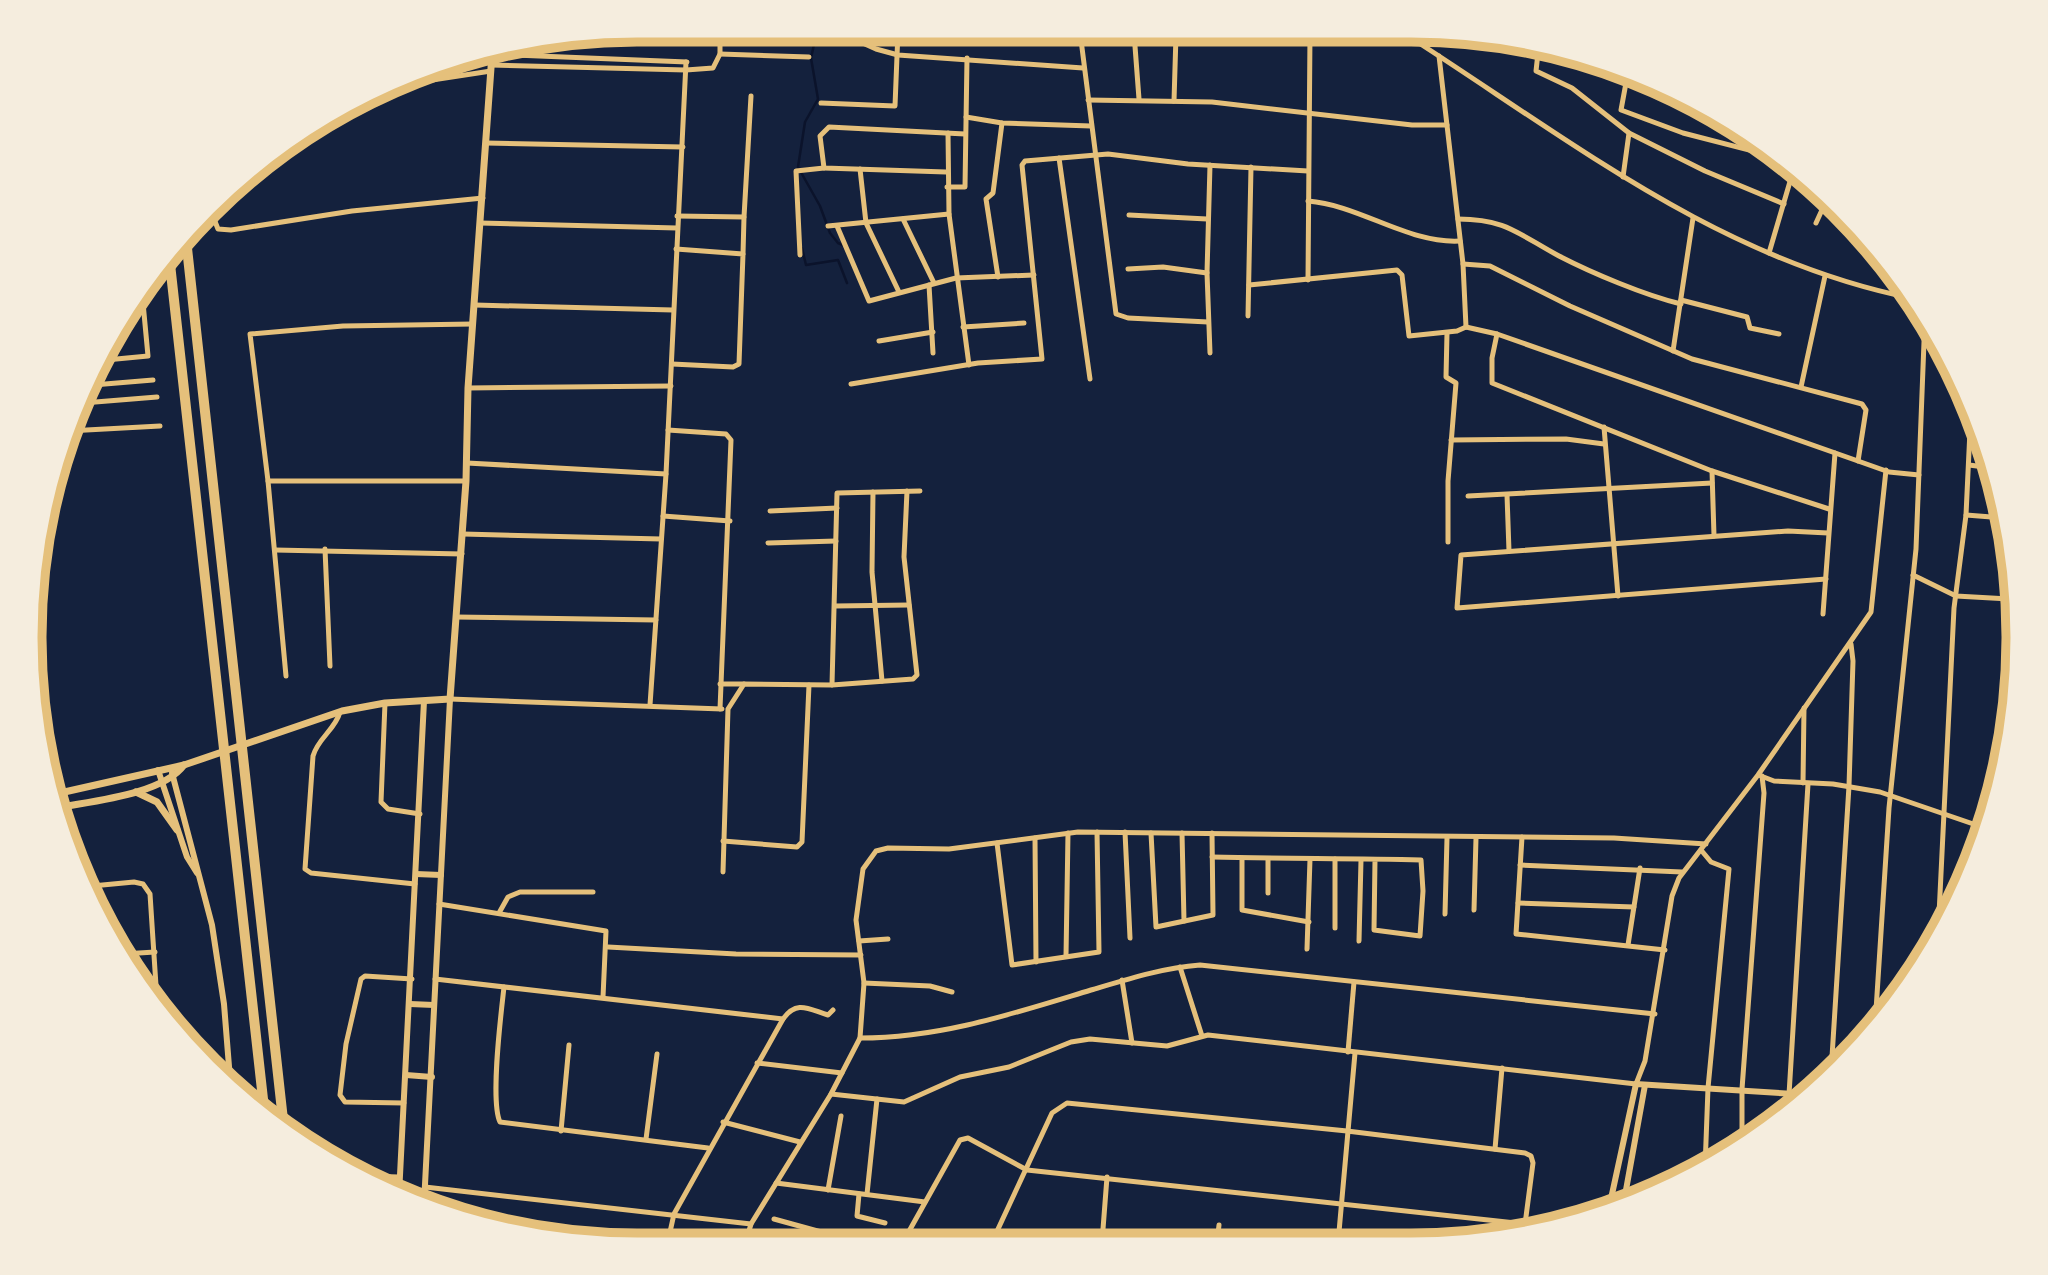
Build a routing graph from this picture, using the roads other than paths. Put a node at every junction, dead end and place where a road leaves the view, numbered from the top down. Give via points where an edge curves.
1 (720, 42) edge
2 (859, 42) edge
3 (898, 42) edge
4 (1081, 42) edge
5 (1135, 42) edge
6 (1175, 42) edge
7 (1310, 42) edge
8 (1418, 42) edge
9 (720, 54) junction
10 (513, 55) edge
11 (898, 55) junction
12 (1439, 56) junction
13 (1538, 56) edge
14 (809, 57) dead end
15 (967, 58) junction
16 (492, 60) edge
17 (686, 62) junction
18 (696, 67) junction
19 (491, 68) junction
20 (1083, 68) junction
21 (686, 70) junction
22 (433, 79) edge
23 (1626, 83) edge
24 (751, 96) dead end
25 (1139, 99) junction
26 (1088, 100) junction
27 (1174, 101) junction
28 (821, 103) dead end
29 (1309, 111) junction
30 (966, 117) junction
31 (1002, 122) junction
32 (1447, 125) junction
33 (1091, 126) junction
34 (948, 133) junction
35 (1629, 133) junction
36 (965, 134) junction
37 (486, 143) junction
38 (683, 147) junction
39 (1754, 151) edge
40 (1093, 154) junction
41 (1059, 158) junction
42 (1210, 165) junction
43 (1251, 167) junction
44 (824, 168) junction
45 (860, 169) junction
46 (1308, 171) junction
47 (946, 172) junction
48 (1623, 177) junction
49 (1791, 180) edge
50 (947, 187) junction
51 (483, 198) junction
52 (1308, 201) junction
53 (1784, 204) junction
54 (1823, 208) edge
55 (948, 214) junction
56 (1129, 215) dead end
57 (677, 216) junction
58 (744, 217) junction
59 (214, 218) edge
60 (1693, 218) junction
61 (903, 219) junction
62 (1208, 219) junction
63 (1458, 219) junction
64 (480, 223) junction
65 (866, 223) junction
66 (1816, 223) dead end
67 (828, 226) dead end
68 (837, 226) junction
69 (677, 228) junction
70 (1460, 242) junction
71 (187, 249) edge
72 (676, 249) junction
73 (1769, 253) junction
74 (743, 254) junction
75 (800, 256) dead end
76 (1463, 264) junction
77 (170, 268) edge
78 (1128, 269) dead end
79 (1207, 273) junction
80 (1034, 275) junction
81 (998, 276) junction
82 (1825, 276) junction
83 (956, 278) junction
84 (1308, 281) junction
85 (931, 284) junction
86 (1249, 285) junction
87 (899, 292) junction
88 (1897, 294) edge
89 (1681, 302) junction
90 (143, 305) edge
91 (475, 305) junction
92 (673, 310) junction
93 (1248, 316) dead end
94 (1024, 323) dead end
95 (1209, 323) junction
96 (473, 324) junction
97 (964, 327) junction
98 (1466, 327) junction
99 (933, 332) junction
100 (1447, 332) junction
101 (1497, 334) junction
102 (1779, 334) dead end
103 (1923, 336) edge
104 (879, 341) dead end
105 (1673, 351) junction
106 (933, 353) dead end
107 (1210, 354) dead end
108 (111, 360) edge
109 (672, 364) junction
110 (969, 365) junction
111 (1090, 379) dead end
112 (153, 380) dead end
113 (851, 384) dead end
114 (98, 385) edge
115 (671, 386) junction
116 (1801, 387) junction
117 (468, 388) junction
118 (157, 397) dead end
119 (91, 401) edge
120 (160, 426) dead end
121 (1604, 427) junction
122 (80, 430) edge
123 (668, 430) junction
124 (1970, 435) edge
125 (1451, 440) junction
126 (1604, 444) junction
127 (1835, 453) junction
128 (1858, 461) junction
129 (467, 463) junction
130 (1969, 465) junction
131 (1981, 467) edge
132 (1886, 470) junction
133 (1712, 471) junction
134 (666, 474) junction
135 (1919, 475) junction
136 (268, 481) junction
137 (466, 481) junction
138 (1712, 484) junction
139 (1608, 487) junction
140 (906, 491) junction
141 (920, 491) dead end
142 (873, 492) junction
143 (1507, 495) junction
144 (1468, 496) dead end
145 (837, 508) junction
146 (1829, 509) junction
147 (771, 511) dead end
148 (1966, 514) junction
149 (663, 516) junction
150 (1994, 518) edge
151 (730, 521) junction
152 (1828, 533) junction
153 (463, 534) junction
154 (1714, 536) junction
155 (662, 539) junction
156 (836, 541) junction
157 (1448, 542) dead end
158 (768, 543) dead end
159 (1614, 544) junction
160 (325, 549) junction
161 (275, 550) junction
162 (1509, 551) junction
163 (462, 554) junction
164 (1913, 575) junction
165 (1826, 579) junction
166 (1618, 596) junction
167 (1956, 596) junction
168 (2005, 599) edge
169 (835, 606) junction
170 (875, 606) junction
171 (909, 606) junction
172 (1823, 614) dead end
173 (456, 617) junction
174 (656, 620) junction
175 (1851, 644) junction
176 (330, 666) dead end
177 (286, 676) dead end
178 (882, 681) junction
179 (720, 684) junction
180 (744, 684) junction
181 (809, 685) junction
182 (832, 685) junction
183 (450, 699) junction
184 (424, 701) junction
185 (385, 703) junction
186 (650, 705) junction
187 (1804, 708) junction
188 (720, 709) junction
189 (728, 709) junction
190 (340, 712) junction
191 (184, 765) junction
192 (171, 766) junction
193 (158, 769) junction
194 (1760, 776) junction
195 (172, 777) junction
196 (161, 782) junction
197 (1805, 784) junction
198 (1849, 786) junction
199 (62, 792) edge
200 (136, 792) junction
201 (1892, 795) junction
202 (67, 806) edge
203 (420, 814) junction
204 (1942, 815) junction
205 (1975, 825) edge
206 (177, 830) junction
207 (1097, 832) junction
208 (1125, 832) junction
209 (1068, 833) junction
210 (1151, 833) junction
211 (1182, 833) junction
212 (1212, 833) junction
213 (1522, 837) junction
214 (1035, 838) junction
215 (1447, 838) junction
216 (1476, 838) junction
217 (723, 841) junction
218 (997, 843) junction
219 (1703, 847) junction
220 (1212, 858) junction
221 (1242, 858) junction
222 (1268, 859) junction
223 (1310, 859) junction
224 (1335, 859) junction
225 (1361, 860) junction
226 (1375, 860) junction
227 (1520, 865) junction
228 (1640, 868) junction
229 (723, 872) dead end
230 (1682, 872) junction
231 (199, 874) junction
232 (415, 874) junction
233 (441, 875) junction
234 (415, 884) junction
235 (96, 886) edge
236 (593, 892) dead end
237 (1268, 893) dead end
238 (1518, 903) junction
239 (439, 904) junction
240 (1634, 907) junction
241 (1474, 910) dead end
242 (499, 913) junction
243 (1445, 914) dead end
244 (1938, 914) edge
245 (1184, 921) junction
246 (1309, 922) junction
247 (1335, 928) dead end
248 (1130, 938) dead end
249 (888, 939) dead end
250 (859, 941) junction
251 (1359, 941) dead end
252 (1628, 945) junction
253 (608, 947) junction
254 (1307, 948) dead end
255 (1665, 950) junction
256 (155, 952) junction
257 (133, 953) edge
258 (861, 955) junction
259 (1066, 956) junction
260 (1037, 962) junction
261 (1180, 967) junction
262 (412, 979) junction
263 (435, 979) junction
264 (1122, 980) junction
265 (1354, 982) junction
266 (864, 983) junction
267 (504, 987) junction
268 (156, 988) edge
269 (952, 992) dead end
270 (603, 997) junction
271 (410, 1004) junction
272 (435, 1005) junction
273 (1876, 1008) edge
274 (833, 1010) dead end
275 (1654, 1014) junction
276 (783, 1019) junction
277 (1200, 1037) junction
278 (860, 1038) junction
279 (1132, 1043) junction
280 (569, 1045) dead end
281 (1348, 1052) junction
282 (1355, 1053) junction
283 (657, 1054) dead end
284 (1832, 1059) edge
285 (1645, 1061) junction
286 (757, 1063) junction
287 (1502, 1068) junction
288 (229, 1071) edge
289 (842, 1073) junction
290 (406, 1075) junction
291 (432, 1077) junction
292 (1636, 1084) junction
293 (1648, 1086) junction
294 (1708, 1088) junction
295 (1742, 1089) junction
296 (1789, 1093) junction
297 (1793, 1093) edge
298 (831, 1094) junction
299 (1789, 1097) edge
300 (877, 1099) junction
301 (263, 1100) edge
302 (404, 1103) junction
303 (283, 1115) edge
304 (841, 1116) dead end
305 (723, 1122) junction
306 (561, 1131) junction
307 (1347, 1131) junction
308 (1742, 1132) edge
309 (646, 1139) junction
310 (800, 1142) junction
311 (708, 1148) junction
312 (1494, 1149) junction
313 (1706, 1154) edge
314 (1616, 1168) junction
315 (1027, 1170) junction
316 (1630, 1170) junction
317 (384, 1177) edge
318 (400, 1177) junction
319 (1107, 1177) junction
320 (400, 1183) edge
321 (776, 1183) junction
322 (425, 1187) junction
323 (828, 1190) junction
324 (1626, 1192) edge
325 (425, 1193) edge
326 (863, 1194) junction
327 (1611, 1198) edge
328 (925, 1202) junction
329 (1342, 1202) junction
330 (674, 1214) junction
331 (774, 1219) dead end
332 (1526, 1222) edge
333 (885, 1223) dead end
334 (751, 1224) junction
335 (1219, 1225) dead end
336 (1503, 1226) edge
337 (670, 1233) edge
338 (748, 1233) edge
339 (825, 1233) edge
340 (908, 1233) edge
341 (997, 1233) edge
342 (1103, 1233) edge
343 (1218, 1233) edge
344 (1339, 1233) edge

1 - 9 street
2 - 11 street
3 - 11 street
4 - 20 street
5 - 25 street
6 - 27 street
7 - 29 street
8 - 12 street
9 - 14 street
9 - 18 street via 716,66
10 - 17 street
11 - 15 street
11 - 28 street via 894,107
12 - 32 street
12 - 48 street
13 - 35 street via 1536,71 1572,88
15 - 20 street
15 - 30 street
16 - 19 main road
17 - 18 street
17 - 21 street
18 - 21 street
19 - 21 street
19 - 22 street
19 - 37 main road
20 - 26 street
21 - 38 street
23 - 39 street via 1621,110
24 - 58 street
25 - 26 street
25 - 27 street
26 - 33 street
27 - 29 street
29 - 32 street via 1412,125
29 - 46 street
30 - 31 street
30 - 36 street
31 - 33 street
31 - 81 street via 993,192 986,199
32 - 63 street
33 - 40 street
34 - 36 street
34 - 44 street via 829,127 820,136
34 - 47 street
35 - 48 street
35 - 53 street
36 - 50 street via 965,187
37 - 38 street
37 - 51 main road
38 - 57 street
40 - 41 street
40 - 42 street
40 - 95 street via 1116,314
41 - 80 street via 1027,160 1022,165
41 - 111 street
42 - 43 street
42 - 62 street
43 - 46 street
43 - 86 street
44 - 45 street
44 - 75 street via 799,170 795,197
45 - 47 street
45 - 65 street
46 - 52 street
47 - 50 street
48 - 60 street
49 - 53 street
50 - 55 street
51 - 59 street via 218,229
51 - 64 main road
52 - 70 street via 1331,202 1415,233
52 - 84 street
53 - 73 street
54 - 66 street
55 - 61 street
55 - 83 street
56 - 62 street
57 - 58 street
57 - 69 street
58 - 74 street
60 - 73 street
60 - 89 street
61 - 65 street
61 - 85 street
62 - 79 street
63 - 70 street
63 - 89 street via 1506,225 1560,257 1657,298
64 - 69 street
64 - 91 main road
65 - 68 street
65 - 87 street
67 - 68 street
68 - 87 street via 869,301
69 - 72 street
70 - 76 street
71 - 303 highway
72 - 74 street
72 - 92 street
73 - 82 street
74 - 109 street via 739,364
76 - 98 street
76 - 105 street via 1490,266
77 - 301 highway
78 - 79 street via 1163,267
79 - 95 street
80 - 81 street
80 - 110 street via 1043,357 1039,361
81 - 83 street
82 - 88 street
82 - 116 street
83 - 85 street
83 - 97 street
84 - 86 street
84 - 100 street via 1396,270 1402,275 1409,336
85 - 87 street
85 - 99 street
86 - 93 street
89 - 102 street via 1748,317 1750,328
89 - 105 street
90 - 108 street via 149,353
91 - 92 street
91 - 96 main road
92 - 109 street
94 - 97 street
95 - 107 street
96 - 117 main road
96 - 136 street via 344,326 250,334
97 - 110 street
98 - 100 street
98 - 101 street
99 - 104 street
99 - 106 street
100 - 125 street via 1446,377 1456,383
101 - 121 street via 1491,383
101 - 127 street
103 - 135 street
105 - 116 street
109 - 115 street
110 - 113 street
112 - 114 street
115 - 117 street
115 - 123 street
116 - 128 street via 1865,406
117 - 129 main road
118 - 119 street
120 - 122 street
121 - 126 street
121 - 133 street
123 - 134 street
123 - 151 street via 729,436
124 - 130 street
125 - 126 street via 1566,439
125 - 157 street
126 - 139 street
127 - 128 street
127 - 146 street
128 - 132 street
129 - 134 street
129 - 137 main road
130 - 131 street
130 - 148 street
132 - 135 street
132 - 175 street via 1871,612
133 - 138 street
133 - 146 street
134 - 149 street
135 - 164 street
136 - 137 street
136 - 161 street
137 - 153 main road
138 - 139 street
138 - 154 street
139 - 143 street
139 - 159 street
140 - 141 street
140 - 142 street
140 - 171 street via 904,557
142 - 145 street via 837,493
142 - 170 street
143 - 144 street
143 - 162 street
145 - 147 street
145 - 156 street
146 - 152 street
148 - 150 street
148 - 167 street
149 - 151 street
149 - 155 street
151 - 179 street
152 - 154 street
152 - 165 street
153 - 155 street
153 - 163 main road
154 - 159 street
155 - 174 street
156 - 158 street
156 - 169 street
159 - 162 street
159 - 166 street
160 - 161 street
160 - 163 street
160 - 176 street
161 - 177 street
162 - 166 street via 1462,554 1458,609
163 - 173 main road
164 - 167 street
164 - 201 street
165 - 166 street
165 - 172 street
167 - 168 street
167 - 204 street
169 - 170 street
169 - 182 street
170 - 171 street
170 - 178 street
171 - 178 street via 918,668 913,679
173 - 174 street
173 - 183 main road
174 - 186 street
175 - 187 street
175 - 198 street
178 - 182 street
179 - 180 street
179 - 188 street
180 - 181 street
180 - 189 street
181 - 182 street
181 - 217 street via 802,842 797,847
183 - 184 main road
183 - 186 street
183 - 233 street
184 - 185 main road
184 - 203 street
185 - 190 main road
185 - 203 street via 380,802 388,810
186 - 188 street
187 - 194 street
187 - 197 street
188 - 189 street
189 - 217 street
190 - 191 main road
190 - 234 street via 313,756 305,869
191 - 192 main road
191 - 195 main road
192 - 193 main road
192 - 195 street
193 - 196 street
193 - 199 main road
194 - 197 street
194 - 219 street
194 - 295 street via 1764,793
195 - 196 main road
195 - 231 street
196 - 200 main road
196 - 206 street
197 - 198 street
197 - 296 street
198 - 201 street
198 - 284 street
200 - 202 main road
200 - 206 main road via 157,802
201 - 204 street
201 - 273 street
203 - 232 street
204 - 205 street
204 - 244 street
206 - 231 street
207 - 208 street
207 - 209 street
207 - 259 street via 1100,951
208 - 210 street
208 - 248 street
209 - 214 street
209 - 259 street
210 - 211 street
210 - 245 street via 1154,926
211 - 212 street
211 - 245 street
212 - 215 street
212 - 220 street
213 - 216 street
213 - 219 street
213 - 227 street
214 - 218 street
214 - 260 street
215 - 216 street
215 - 243 street
216 - 241 street
217 - 229 street
218 - 250 street via 876,851 867,859 860,881
218 - 260 street via 1009,964
219 - 230 street
219 - 294 street via 1711,862 1729,869
220 - 221 street
220 - 245 street via 1213,915
221 - 222 street
221 - 246 street via 1243,911
222 - 223 street
222 - 237 street
223 - 224 street
223 - 246 street
224 - 225 street
224 - 247 street
225 - 226 street
225 - 251 street
226 - 226 street via 1422,861 1420,936 1374,930
227 - 228 street
227 - 238 street
228 - 230 street
228 - 240 street
230 - 255 street via 1672,896
231 - 288 street via 212,925
232 - 233 street
232 - 234 street
233 - 239 street
234 - 262 street
235 - 256 street via 143,884 150,894
236 - 242 street via 520,892 508,897
238 - 240 street
238 - 252 street via 1516,934
239 - 242 street
239 - 263 street
240 - 252 street
242 - 253 street via 604,930
246 - 254 street
249 - 250 street
250 - 258 street
252 - 255 street
253 - 258 street
253 - 270 street
255 - 275 street
256 - 257 street
256 - 268 street
258 - 266 street
259 - 260 street
261 - 264 street
261 - 265 street via 1209,965
261 - 277 street
262 - 271 street
262 - 302 street via 361,979 340,1095 345,1102
263 - 267 street
263 - 272 street
264 - 278 street via 949,1031
264 - 279 street
265 - 275 street
265 - 281 street
266 - 269 street via 930,986
266 - 278 street
267 - 270 street
267 - 306 street via 500,1122
270 - 276 street
271 - 272 street
271 - 290 street
272 - 291 street
274 - 276 street via 828,1015 800,1007
275 - 285 street
276 - 286 street
277 - 279 street via 1167,1046
277 - 281 street
278 - 289 street
279 - 300 street via 1071,1042 1009,1067 960,1077 904,1102
280 - 306 street
281 - 282 street
282 - 287 street
282 - 307 street
283 - 309 street
285 - 292 street
285 - 293 street
286 - 289 street
286 - 305 street
287 - 292 street
287 - 312 street
289 - 298 street
290 - 291 street
290 - 302 street
291 - 322 street
292 - 293 street
292 - 314 street
293 - 294 street
293 - 316 street
294 - 295 street
294 - 313 street
295 - 296 street
295 - 308 street
296 - 297 street
296 - 299 street
298 - 300 street
298 - 310 street
300 - 326 street
302 - 318 street
304 - 323 street
305 - 310 street
305 - 311 street
306 - 309 street
307 - 312 street
307 - 315 street via 1063,1104 1054,1109
307 - 329 street
309 - 311 street
310 - 321 street
311 - 330 street
312 - 332 street via 1532,1158
314 - 316 street
314 - 327 street
315 - 319 street
315 - 328 street via 974,1139 963,1138
315 - 341 street
316 - 324 street
317 - 318 street
318 - 320 street
319 - 329 street
319 - 342 street
321 - 323 street
321 - 334 street
322 - 325 street
322 - 330 street
323 - 326 street
326 - 328 street
326 - 333 street via 857,1216
328 - 340 street
329 - 336 street
329 - 344 street
330 - 334 street
330 - 337 street
331 - 339 street
334 - 338 street
335 - 343 street

